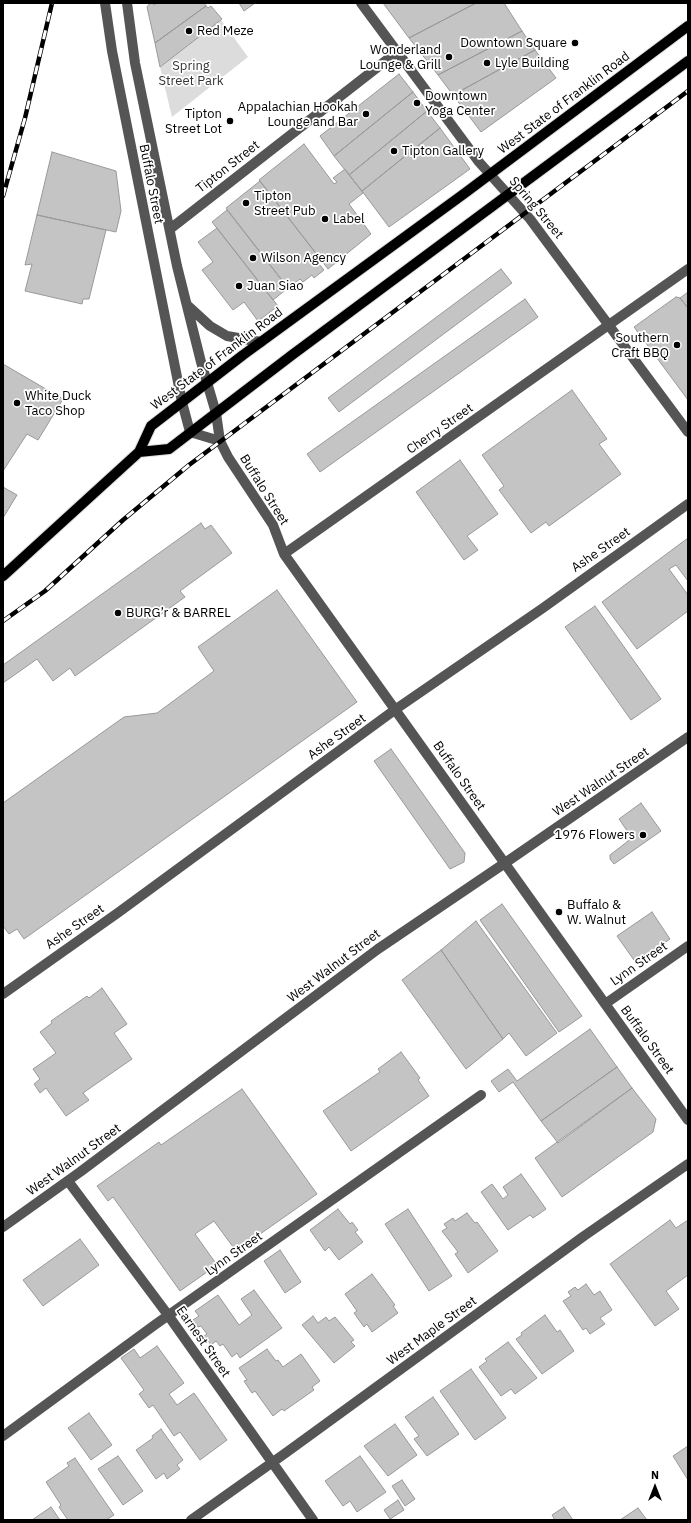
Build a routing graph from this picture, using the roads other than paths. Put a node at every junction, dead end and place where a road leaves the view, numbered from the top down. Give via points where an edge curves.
1 (105, 3) edge
2 (127, 3) edge
3 (361, 3) edge
4 (688, 26) edge
5 (397, 52) junction
6 (688, 61) edge
7 (490, 175) junction
8 (508, 195) junction
9 (170, 229) junction
10 (688, 269) edge
11 (187, 305) junction
12 (610, 325) junction
13 (261, 342) junction
14 (206, 383) junction
15 (182, 402) junction
16 (216, 413) junction
17 (190, 432) junction
18 (688, 432) edge
19 (220, 441) junction
20 (139, 452) junction
21 (688, 504) edge
22 (284, 554) junction
23 (3, 576) edge
24 (396, 709) junction
25 (688, 737) edge
26 (505, 863) junction
27 (688, 946) edge
28 (3, 994) edge
29 (605, 1004) junction
30 (481, 1095) dead end
31 (688, 1120) edge
32 (688, 1164) edge
33 (68, 1181) junction
34 (3, 1227) edge
35 (168, 1315) junction
36 (3, 1436) edge
37 (272, 1462) junction
38 (191, 1520) edge
39 (313, 1520) edge

1 - 15 street, Buffalo Street via 112,51
2 - 9 street, Buffalo Street via 135,63
3 - 5 street, Spring Street
4 - 7 main road, West State of Franklin Road
5 - 7 street, Spring Street
5 - 9 street, Tipton Street
6 - 8 main road
7 - 8 street, Spring Street
7 - 13 main road, West State of Franklin Road
8 - 12 street, Spring Street via 530,219
8 - 16 main road
9 - 11 street, Buffalo Street
10 - 12 street, Cherry Street
11 - 13 street via 210,326 227,336
11 - 14 street, Buffalo Street
12 - 18 street, Spring Street
12 - 22 street, Cherry Street
13 - 14 main road, West State of Franklin Road
14 - 15 main road, West State of Franklin Road
14 - 16 street, Buffalo Street
15 - 17 street, Buffalo Street
15 - 20 main road, West State of Franklin Road via 151,426
16 - 17 main road
16 - 19 street, Buffalo Street
17 - 19 street
17 - 20 main road via 169,449
19 - 22 street, Buffalo Street via 274,525
20 - 23 main road, West State of Franklin Road
21 - 24 street, Ashe Street
22 - 24 street, Buffalo Street
24 - 26 street, Buffalo Street
24 - 28 street, Ashe Street
25 - 26 street, West Walnut Street
26 - 29 street, Buffalo Street
26 - 33 street, West Walnut Street via 378,949
27 - 29 street, Lynn Street
29 - 31 street, Buffalo Street
30 - 35 street, Lynn Street
32 - 37 street, West Maple Street via 591,1231
33 - 34 street, West Walnut Street
33 - 35 street, Earnest Street
35 - 36 street, Lynn Street
35 - 37 street, Earnest Street
37 - 38 street, West Maple Street
37 - 39 street, Earnest Street

